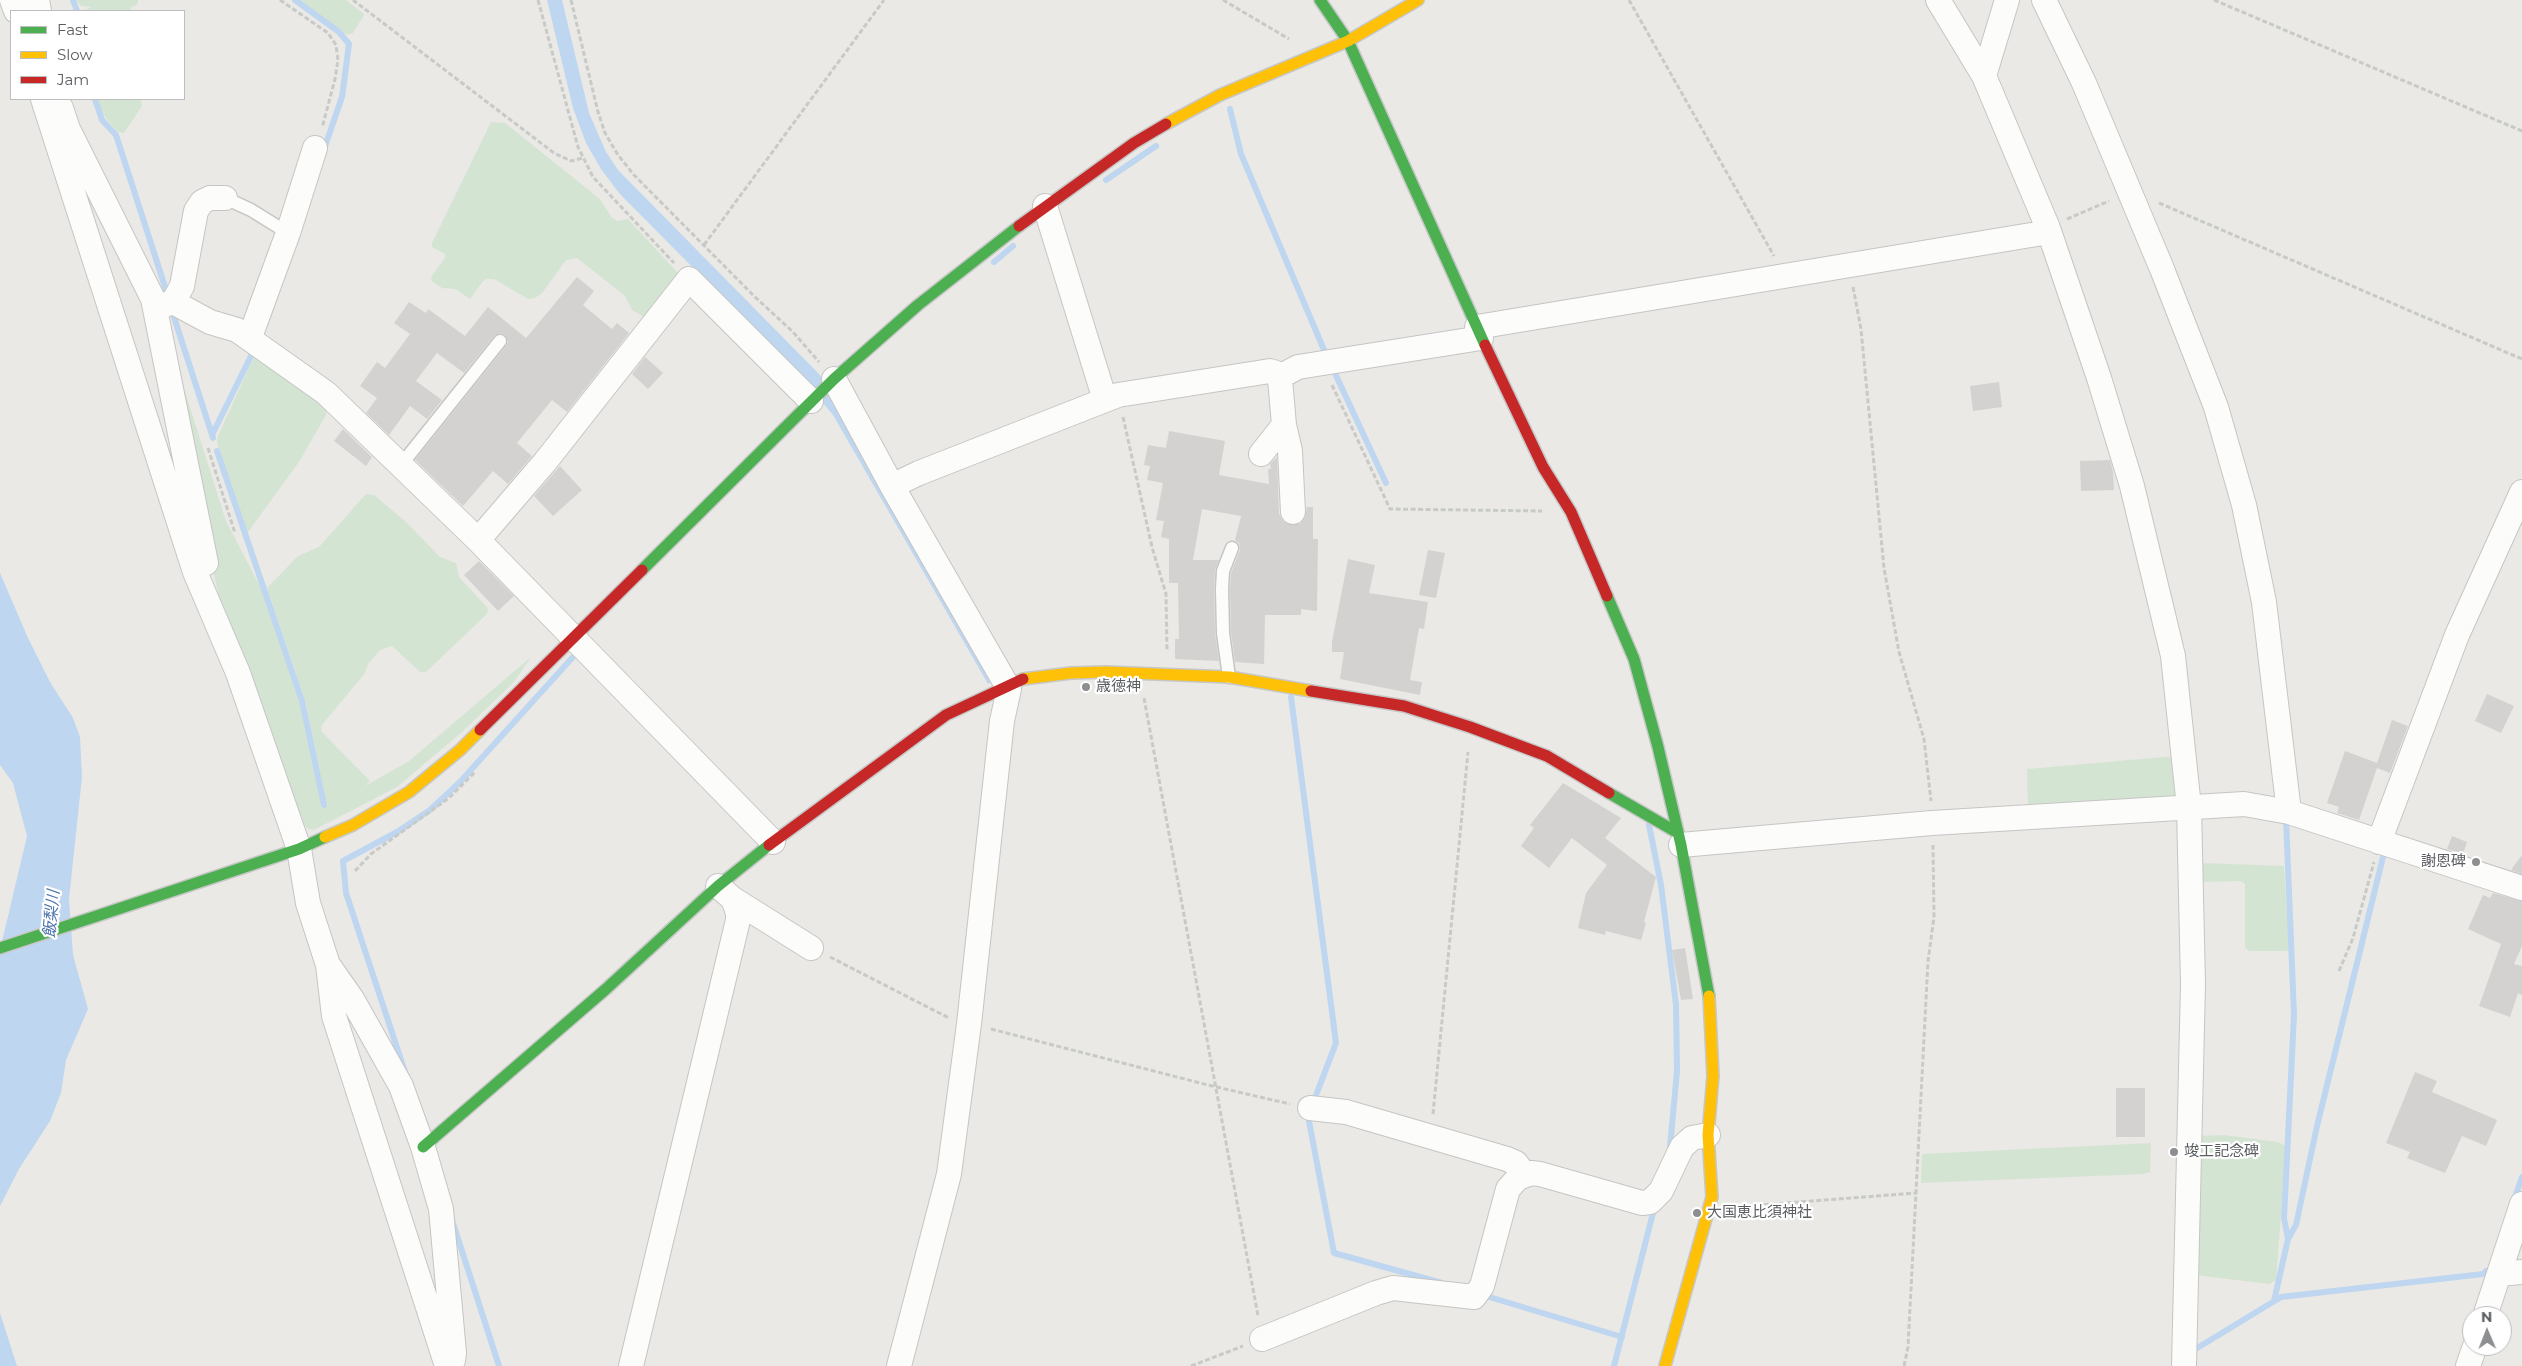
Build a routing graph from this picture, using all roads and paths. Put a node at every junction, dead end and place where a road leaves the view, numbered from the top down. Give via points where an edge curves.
1 (280, 0) edge
2 (353, 0) edge
3 (538, 0) edge
4 (571, 0) edge
5 (884, 0) edge
6 (1223, 0) edge
7 (1320, 0) edge
8 (1418, 0) edge
9 (1629, 0) edge
10 (1938, 0) edge
11 (2007, 0) edge
12 (2044, 0) edge
13 (2214, 0) edge
14 (1348, 41) junction
15 (1310, 57) junction
16 (1984, 76) junction
17 (53, 105) edge
18 (2522, 131) edge
19 (315, 148) joint
20 (583, 158) junction
21 (2130, 192) junction
22 (225, 198) joint
23 (1045, 206) junction
24 (2049, 230) junction
25 (288, 233) junction
26 (704, 246) junction
27 (1849, 264) junction
28 (1780, 275) junction
29 (689, 279) junction
30 (164, 305) junction
31 (1479, 332) junction
32 (250, 337) junction
33 (500, 341) dead end
34 (2522, 359) edge
35 (1322, 364) junction
36 (1280, 379) junction
37 (831, 382) junction
38 (1111, 398) junction
39 (813, 399) junction
40 (1284, 425) junction
41 (1261, 454) dead end
42 (401, 465) junction
43 (892, 486) junction
44 (2522, 492) edge
45 (1293, 512) dead end
46 (1570, 512) junction
47 (478, 540) junction
48 (1232, 548) dead end
49 (208, 605) junction
50 (574, 636) junction
51 (1139, 673) junction
52 (1167, 674) junction
53 (1229, 677) junction
54 (1009, 690) junction
55 (1470, 727) junction
56 (2189, 807) junction
57 (2289, 812) junction
58 (1932, 823) junction
59 (1680, 839) junction
60 (773, 842) junction
61 (2379, 842) junction
62 (288, 852) junction
63 (2522, 888) edge
64 (725, 893) junction
65 (0, 948) edge
66 (810, 948) joint
67 (328, 965) junction
68 (2339, 971) dead end
69 (963, 1023) junction
70 (1215, 1086) junction
71 (1310, 1108) joint
72 (1708, 1135) junction
73 (1428, 1136) junction
74 (423, 1147) junction
75 (1524, 1174) junction
76 (1916, 1193) junction
77 (2522, 1204) edge
78 (1710, 1209) junction
79 (2511, 1273) edge
80 (2491, 1306) edge
81 (1262, 1339) junction
82 (447, 1366) edge
83 (451, 1366) edge
84 (631, 1366) edge
85 (899, 1366) edge
86 (1191, 1366) edge
87 (1665, 1366) edge
88 (1904, 1366) edge
89 (2184, 1366) edge

1 - 19 path via 328,33 338,52 331,100
2 - 20 path via 554,152 571,161
3 - 20 path via 566,110
4 - 26 path via 605,133 634,175
5 - 26 path
6 - 15 path via 1298,44
7 - 14 street
8 - 14 street
9 - 28 path via 1774,255
10 - 16 street
11 - 16 street
12 - 21 street via 2084,83
13 - 18 path
14 - 15 street
14 - 31 street
15 - 23 street via 1179,116
16 - 24 street
17 - 30 street via 68,128 148,286
17 - 49 street via 192,563
19 - 25 street
20 - 29 path via 594,177
21 - 24 path
21 - 34 path
21 - 57 street via 2216,407 2244,505 2264,602
22 - 25 lane
22 - 30 street via 210,198 202,202 196,211 182,286
23 - 37 street via 918,305
23 - 38 street
24 - 27 street
24 - 56 street via 2132,486 2173,656
25 - 32 street
26 - 37 path via 793,332
27 - 28 street
27 - 58 path via 1861,330 1884,568 1899,652 1924,739
28 - 31 street
29 - 39 street
29 - 47 street via 545,462
30 - 32 street
30 - 49 street via 206,562
31 - 35 street
31 - 46 street via 1533,448
32 - 42 street via 326,393
33 - 42 lane
35 - 36 street via 1290,370
35 - 46 path via 1390,509
36 - 38 street via 1270,371
36 - 40 street
37 - 39 street
37 - 43 street
38 - 43 street via 919,472
38 - 52 path via 1166,594
39 - 50 street
40 - 41 street
40 - 45 street via 1290,451
42 - 47 street
43 - 54 street
44 - 61 street via 2457,635
46 - 59 street via 1634,660
47 - 50 street
48 - 53 lane via 1223,571 1222,589
49 - 62 street via 238,673
50 - 60 street
50 - 62 street via 435,773 380,811
51 - 52 street
51 - 54 street via 1071,673 1024,680
51 - 70 path
52 - 53 street
53 - 55 street via 1404,706
54 - 60 street via 946,716
54 - 69 street via 1002,721
55 - 59 street via 1547,756
55 - 73 path via 1435,1108
56 - 57 street via 2244,804
56 - 58 street
56 - 89 street via 2193,984
57 - 61 street
58 - 59 street
58 - 76 path via 1934,917 1928,961
59 - 72 street via 1708,984 1713,1076
60 - 64 street
61 - 63 street
61 - 68 path via 2353,938
62 - 65 street
62 - 67 street
64 - 66 street
64 - 74 street via 606,989
64 - 84 street via 738,913 737,928
66 - 69 path
67 - 74 street via 352,999 401,1086
67 - 82 street via 334,1016
69 - 70 path
69 - 85 street via 949,1174
70 - 71 path
70 - 81 path
71 - 73 street via 1346,1112
72 - 75 street via 1692,1138 1682,1147 1661,1191 1650,1202 1642,1204 1540,1174
72 - 78 street
73 - 75 street via 1507,1159 1516,1163
74 - 83 street via 441,1209 454,1353
75 - 81 street via 1508,1188 1482,1286 1476,1296 1469,1298 1393,1288
76 - 78 path
76 - 88 path via 1908,1347
77 - 79 street
78 - 87 street
79 - 80 street
81 - 86 path

